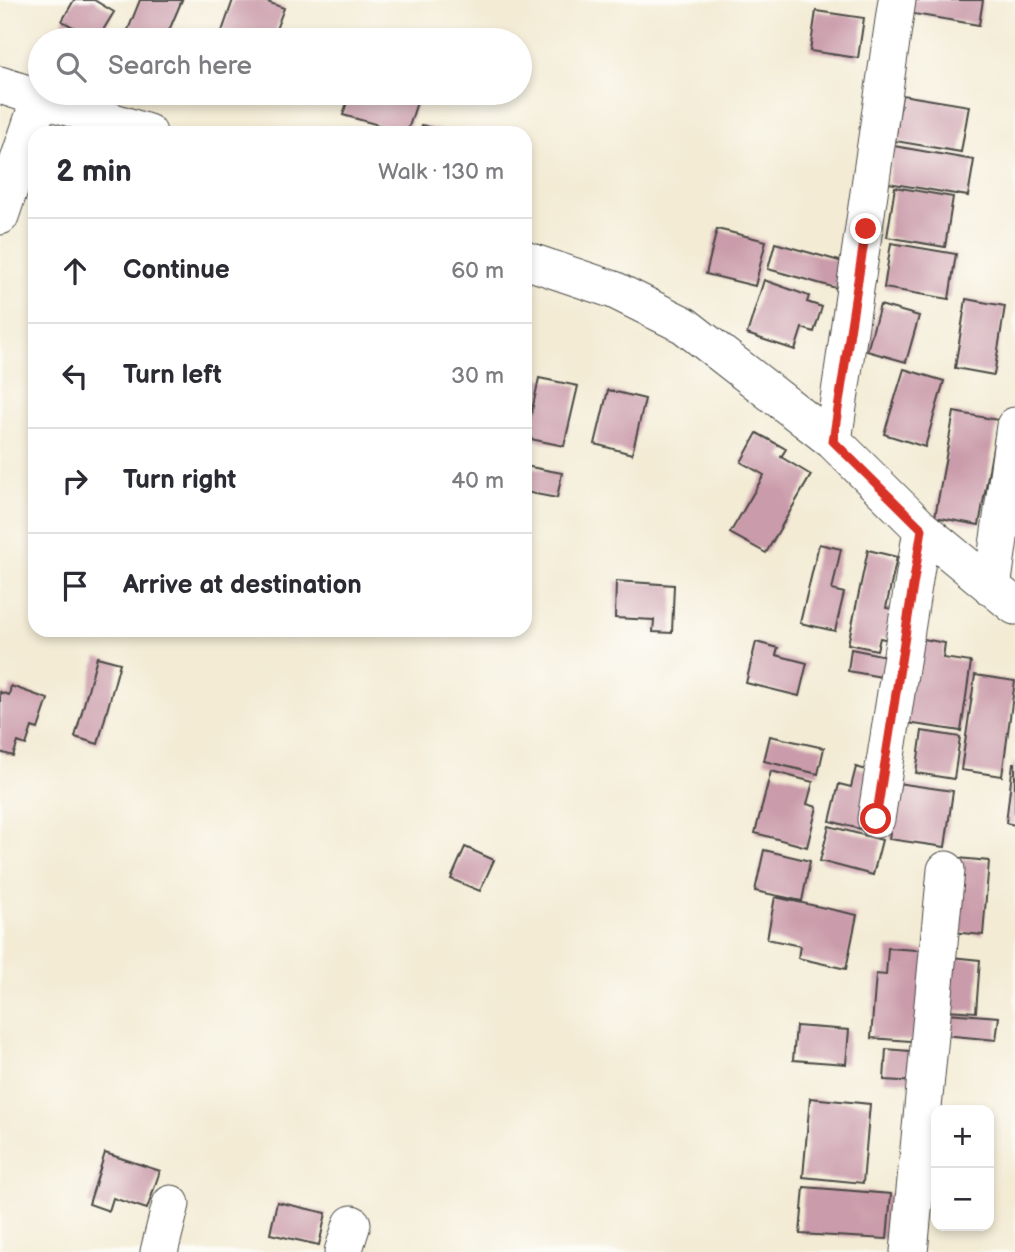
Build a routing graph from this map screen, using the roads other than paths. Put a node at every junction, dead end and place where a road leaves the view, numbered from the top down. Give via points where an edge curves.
1 (897, 0) edge
2 (0, 85) edge
3 (28, 94) edge
4 (38, 105) edge
5 (62, 105) edge
6 (31, 126) edge
7 (126, 126) edge
8 (28, 133) edge
9 (0, 216) edge
10 (532, 262) edge
11 (1015, 426) edge
12 (833, 441) junction
13 (922, 529) junction
14 (1004, 597) edge
15 (876, 819) dead end
16 (946, 870) dead end
17 (171, 1204) dead end
18 (159, 1252) edge
19 (909, 1252) edge

1 - 12 street
2 - 3 street
4 - 6 street
5 - 7 street
8 - 9 street
10 - 12 street via 614,290 684,325
11 - 14 street
12 - 13 street
13 - 14 street
13 - 15 street
16 - 19 street
17 - 18 street

